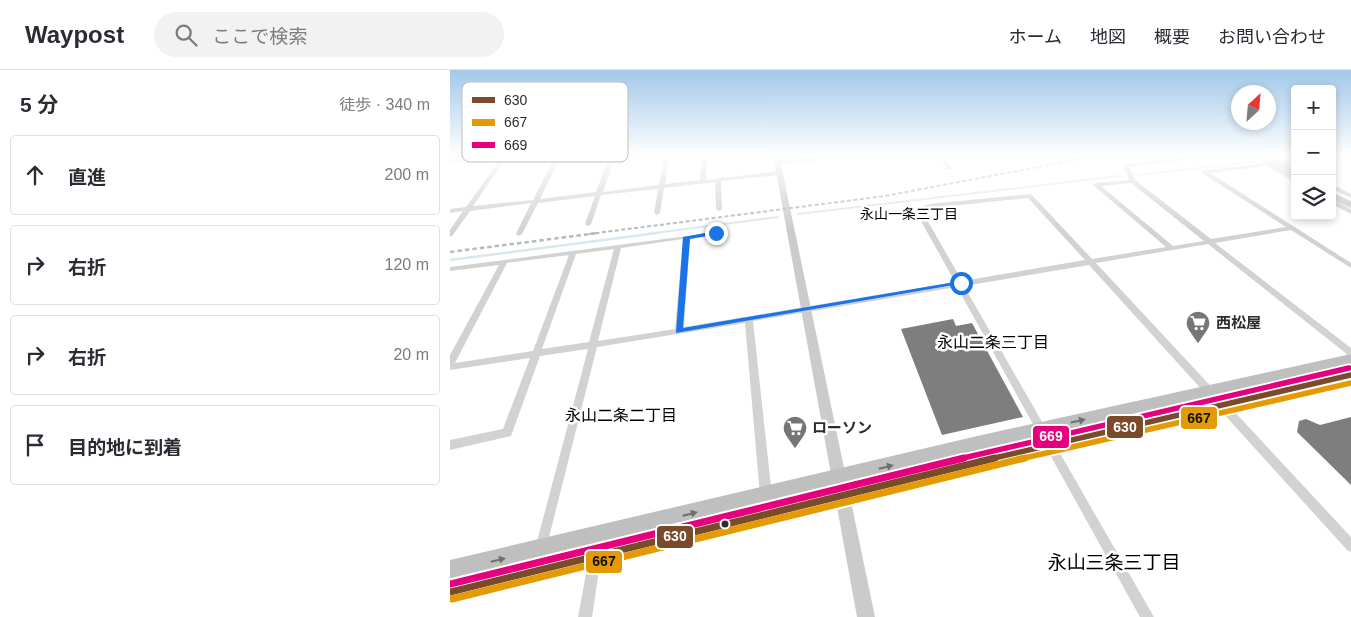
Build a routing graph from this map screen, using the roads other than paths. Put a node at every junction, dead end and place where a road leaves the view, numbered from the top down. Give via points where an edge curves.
1 (718, 180) edge
2 (488, 181) edge
3 (546, 181) edge
4 (604, 181) edge
5 (661, 181) edge
6 (714, 181) edge
7 (781, 181) edge
8 (1132, 181) joint
9 (1217, 181) edge
10 (703, 182) joint
11 (660, 187) junction
12 (1336, 190) edge
13 (599, 194) junction
14 (1336, 197) edge
15 (1351, 198) edge
16 (535, 202) junction
17 (1336, 203) edge
18 (1351, 205) edge
19 (468, 209) junction
20 (719, 209) dead end
21 (918, 210) junction
22 (450, 212) edge
23 (1351, 212) edge
24 (657, 213) dead end
25 (862, 216) dead end
26 (588, 224) dead end
27 (1292, 228) junction
28 (716, 233) dead end
29 (519, 234) dead end
30 (450, 235) edge
31 (686, 237) junction
32 (1210, 241) junction
33 (618, 246) junction
34 (1171, 248) junction
35 (573, 253) junction
36 (1091, 261) junction
37 (504, 262) junction
38 (1351, 266) edge
39 (450, 270) edge
40 (961, 283) junction
41 (805, 310) junction
42 (749, 320) junction
43 (679, 331) junction
44 (592, 345) junction
45 (1351, 353) edge
46 (536, 354) junction
47 (1351, 360) edge
48 (450, 363) edge
49 (450, 367) edge
50 (1351, 375) edge
51 (1216, 399) junction
52 (1047, 436) junction
53 (450, 445) edge
54 (841, 487) junction
55 (766, 496) junction
56 (1351, 546) edge
57 (541, 550) junction
58 (595, 557) junction
59 (450, 571) edge
60 (535, 572) junction
61 (450, 592) edge
62 (585, 617) edge
63 (866, 617) edge
64 (1147, 617) edge

1 - 20 street
2 - 19 street
3 - 16 street
4 - 13 street
5 - 11 street
6 - 10 street
7 - 41 street
8 - 32 street
8 - 34 street via 1096,185
9 - 27 street
10 - 11 street
11 - 13 street
11 - 24 street
12 - 15 main road
13 - 16 street
13 - 26 street
14 - 18 main road
16 - 19 street
16 - 29 street
17 - 23 street
19 - 22 street
19 - 30 street
21 - 25 street
21 - 36 street via 929,206 1030,196
21 - 40 street
27 - 32 street
27 - 38 street
28 - 31 street
31 - 33 street
31 - 43 street
32 - 34 street
32 - 45 street
33 - 35 street
33 - 44 street
34 - 36 street
35 - 37 street
35 - 46 street
36 - 40 street
36 - 51 street
37 - 39 street
37 - 48 street
40 - 41 street
40 - 52 street
41 - 42 street
41 - 54 street
42 - 43 street
42 - 55 street
43 - 44 street
44 - 46 street
44 - 57 street
46 - 49 street
46 - 53 street via 507,433
47 - 51 highway
50 - 51 highway
51 - 52 highway
51 - 56 street
52 - 54 highway
52 - 64 street
54 - 55 highway
54 - 58 highway
54 - 63 street
57 -> 55 highway
59 -> 57 highway
57 - 60 street
58 - 60 highway
58 - 62 street
60 - 61 highway

